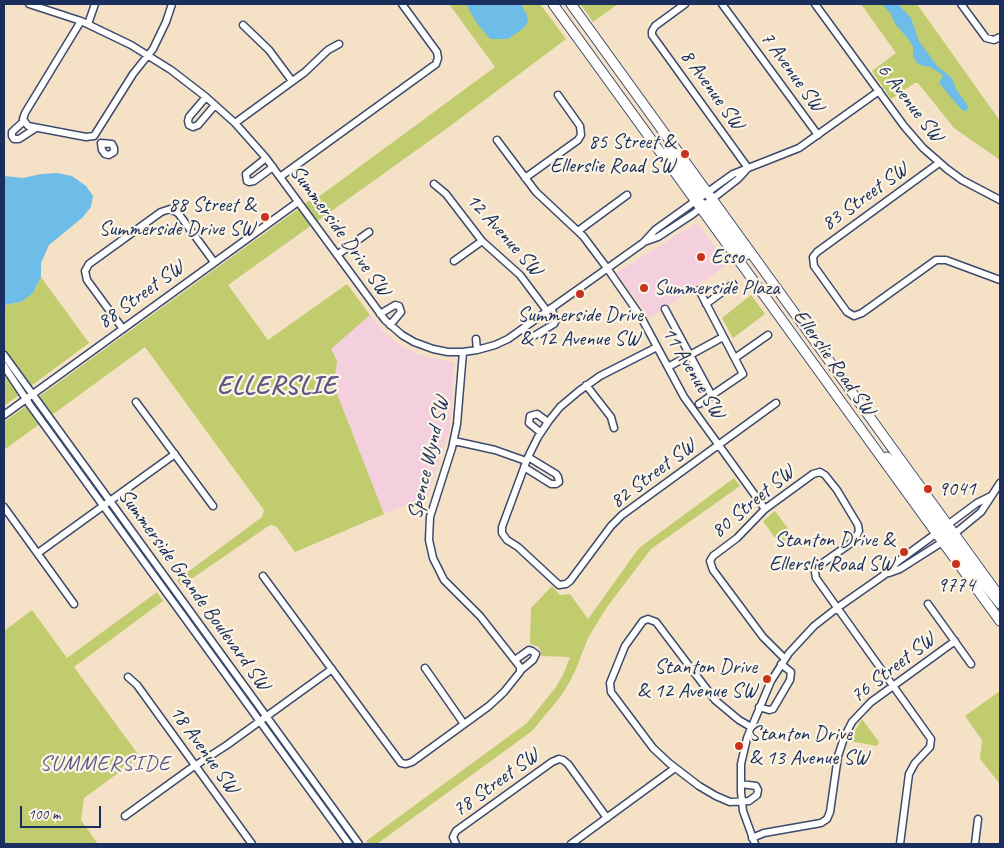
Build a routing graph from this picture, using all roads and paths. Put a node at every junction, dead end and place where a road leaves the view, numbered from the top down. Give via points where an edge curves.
1 (29, 4) edge
2 (95, 4) edge
3 (172, 4) edge
4 (402, 4) edge
5 (553, 4) edge
6 (571, 4) edge
7 (685, 4) edge
8 (722, 4) edge
9 (815, 4) edge
10 (961, 4) edge
11 (81, 21) junction
12 (88, 24) junction
13 (243, 24) dead end
14 (1000, 37) edge
15 (339, 44) dead end
16 (148, 55) junction
17 (292, 81) junction
18 (879, 91) junction
19 (558, 95) dead end
20 (206, 97) junction
21 (216, 105) junction
22 (24, 121) junction
23 (235, 123) junction
24 (36, 128) junction
25 (818, 135) junction
26 (94, 136) junction
27 (498, 140) dead end
28 (101, 143) dead end
29 (266, 158) junction
30 (939, 163) junction
31 (273, 167) junction
32 (748, 168) junction
33 (280, 177) junction
34 (525, 178) junction
35 (434, 184) dead end
36 (627, 195) dead end
37 (704, 200) junction
38 (1000, 200) edge
39 (298, 202) junction
40 (578, 231) junction
41 (369, 232) dead end
42 (482, 241) junction
43 (337, 255) junction
44 (454, 261) dead end
45 (214, 262) junction
46 (607, 268) junction
47 (1000, 280) edge
48 (733, 284) dead end
49 (698, 290) dead end
50 (706, 304) junction
51 (665, 309) dead end
52 (549, 310) junction
53 (380, 314) junction
54 (390, 325) junction
55 (123, 328) junction
56 (523, 329) junction
57 (768, 335) dead end
58 (723, 337) junction
59 (476, 338) dead end
60 (657, 347) junction
61 (477, 350) junction
62 (463, 352) junction
63 (4, 355) edge
64 (690, 356) junction
65 (735, 358) junction
66 (4, 366) edge
67 (668, 367) junction
68 (586, 385) junction
69 (712, 396) junction
70 (29, 397) junction
71 (136, 402) dead end
72 (776, 403) dead end
73 (699, 404) dead end
74 (4, 415) edge
75 (548, 422) junction
76 (614, 428) dead end
77 (540, 432) junction
78 (454, 441) junction
79 (718, 445) junction
80 (174, 454) junction
81 (526, 462) junction
82 (1000, 483) edge
83 (990, 496) junction
84 (110, 501) junction
85 (103, 506) junction
86 (213, 506) dead end
87 (4, 507) edge
88 (765, 509) junction
89 (942, 528) junction
90 (949, 538) junction
91 (38, 553) junction
92 (887, 573) junction
93 (263, 576) dead end
94 (1000, 597) edge
95 (74, 604) dead end
96 (928, 604) dead end
97 (1000, 604) edge
98 (837, 608) junction
99 (1000, 621) edge
100 (955, 641) junction
101 (515, 660) junction
102 (783, 661) junction
103 (972, 664) dead end
104 (425, 668) dead end
105 (332, 669) junction
106 (521, 670) junction
107 (128, 677) dead end
108 (893, 685) junction
109 (759, 706) junction
110 (266, 717) junction
111 (260, 722) junction
112 (464, 724) junction
113 (751, 727) junction
114 (195, 765) junction
115 (675, 768) junction
116 (741, 784) junction
117 (742, 802) junction
118 (125, 816) dead end
119 (607, 818) junction
120 (978, 818) dead end
121 (753, 841) edge
122 (252, 844) edge
123 (349, 844) edge
124 (359, 844) edge
125 (456, 844) edge
126 (571, 844) edge
127 (900, 844) edge
128 (975, 844) edge

1 - 11 street, Summerside Drive SW
2 - 12 street
3 - 16 street via 159,38
4 - 33 street via 437,52 436,64
5 - 37 main road via 634,114
6 - 37 main road, Ellerslie Road SW
7 - 32 street, 8 Avenue SW via 655,26 653,37
8 - 25 street, 7 Avenue SW
9 - 18 street, 6 Avenue SW
10 - 14 street via 984,36 991,40
11 - 12 street, Summerside Drive SW
11 - 22 street via 23,116
12 - 16 street, Summerside Drive SW
13 - 17 street via 269,50
15 - 17 street
16 - 20 street, Summerside Drive SW
16 - 26 street
17 - 23 street
18 - 25 street, Summerside Drive SW
18 - 30 street, 6 Avenue SW via 911,134
19 - 34 street via 582,132 578,140
20 - 21 street, Summerside Drive SW
20 - 21 street via 188,119 191,126 198,125
21 - 23 street, Summerside Drive SW
22 - 24 street
22 - 24 street via 12,132 14,139 20,139
23 - 29 street, Summerside Drive SW
24 - 26 street
25 - 32 street, Summerside Drive SW via 799,148
26 - 28 street
27 - 34 street, 11 Avenue SW
29 - 31 street, Summerside Drive SW
29 - 31 street, Summerside Drive SW via 246,174 247,180 254,181
30 - 38 street, 6 Avenue SW via 968,184
30 - 47 street, 83 Street SW via 817,252 813,257 816,268 847,312 854,316 939,259
31 - 33 street, Summerside Drive SW
32 - 37 street, Summerside Drive SW via 733,174
33 - 39 street, Summerside Drive SW
34 - 40 street, 11 Avenue SW
35 - 42 street, 12 Avenue SW via 446,194
36 - 40 street
37 - 46 street, Summerside Drive SW via 655,230 643,243
37 - 89 main road, Ellerslie Road SW via 869,440
37 - 89 main road, Ellerslie Road SW via 748,258 774,284
39 - 43 street, Summerside Drive SW
39 - 45 street, 88 Street SW
40 - 46 street, 11 Avenue SW
41 - 43 street
42 - 44 street
42 - 52 street, 12 Avenue SW via 520,275
43 - 53 street, Summerside Drive SW
45 - 55 street, 88 Street SW
45 - 55 street via 178,212 170,208 89,264 85,271 87,280
46 - 52 street, Summerside Drive SW
46 - 60 street, 11 Avenue SW
48 - 50 street
49 - 50 street
50 - 58 street
51 - 64 street
52 - 56 street, Summerside Drive SW
52 - 56 street via 556,320 554,324 532,337
53 - 54 street, Summerside Drive SW
53 - 54 street, Summerside Drive SW via 399,306 401,312
54 - 62 street, Summerside Drive SW via 402,335 434,350
55 - 70 street, 88 Street SW
56 - 61 street, Summerside Drive SW via 501,342
57 - 65 street
58 - 64 street
58 - 65 street
59 - 61 street
60 - 67 street, 11 Avenue SW
60 - 68 street
61 - 62 street, Summerside Drive SW
62 - 78 street, Spence Wynd SW
63 - 70 street, Summerside Grande Boulevard SW
64 - 67 street
64 - 69 street
65 - 69 street via 744,374
66 - 70 street, Summerside Grande Boulevard SW
67 - 79 street, 11 Avenue SW via 684,397
68 - 75 street
68 - 76 street via 611,417
69 - 73 street
70 - 74 street, 88 Street SW
70 - 84 street, Summerside Grande Boulevard SW
70 - 85 street, Summerside Grande Boulevard SW
71 - 80 street
72 - 79 street, 82 Street SW
75 - 77 street
75 - 77 street via 537,414 530,416 529,423
77 - 81 street
78 - 81 street via 495,450
78 - 101 street, Spence Wynd SW via 429,523 432,558 444,580 474,609
79 - 81 street, 82 Street SW via 622,516 570,581 563,585 554,581 502,533
79 - 88 street, 11 Avenue SW
80 - 84 street
80 - 86 street
81 - 81 street via 556,474 559,482 551,484
82 - 83 street
83 - 89 street
83 - 90 street via 982,512
84 - 85 street
84 - 110 street, Summerside Grande Boulevard SW
85 - 91 street
85 - 111 street, Summerside Grande Boulevard SW
87 - 91 street
88 - 98 street, 80 Street SW via 820,472 837,490 858,525 859,533 854,541 814,572
88 - 102 street, 80 Street SW via 710,561 713,570
89 - 90 main road, Ellerslie Road SW
89 - 90 main road
89 - 92 street
90 - 92 street via 900,569
90 - 94 main road, Ellerslie Road SW
90 - 97 main road
90 - 99 main road, Ellerslie Road SW
91 - 95 street
92 - 98 street
93 - 105 street
96 - 100 street
98 - 102 street via 814,626
98 - 108 street
100 - 103 street
100 - 108 street, 76 Street SW
101 - 106 street, Spence Wynd SW
101 - 106 street via 529,650 536,654
102 - 109 street
102 - 109 street via 790,672 790,680 773,709
104 - 112 street
105 - 110 street
105 - 112 street via 401,763 410,764
106 - 112 street via 500,697
107 - 114 street, 18 Avenue SW
108 - 121 street, 76 Street SW via 864,708 848,728 838,756 827,819 821,823 764,833
108 - 127 street via 932,742 909,774
109 - 113 street
110 - 111 street
110 - 124 street, Summerside Grande Boulevard SW
111 - 114 street
111 - 123 street, Summerside Grande Boulevard SW
113 - 115 street via 715,700 656,622 648,619 625,646 610,687 642,734
113 - 116 street via 741,764
114 - 118 street
114 - 122 street, 18 Avenue SW
115 - 117 street via 722,799
115 - 119 street
116 - 117 street
116 - 117 street via 754,785 758,790 751,800
117 - 121 street
119 - 125 street, 78 Street SW via 568,764 561,759 554,760 456,831 453,837
119 - 126 street
120 - 128 street

